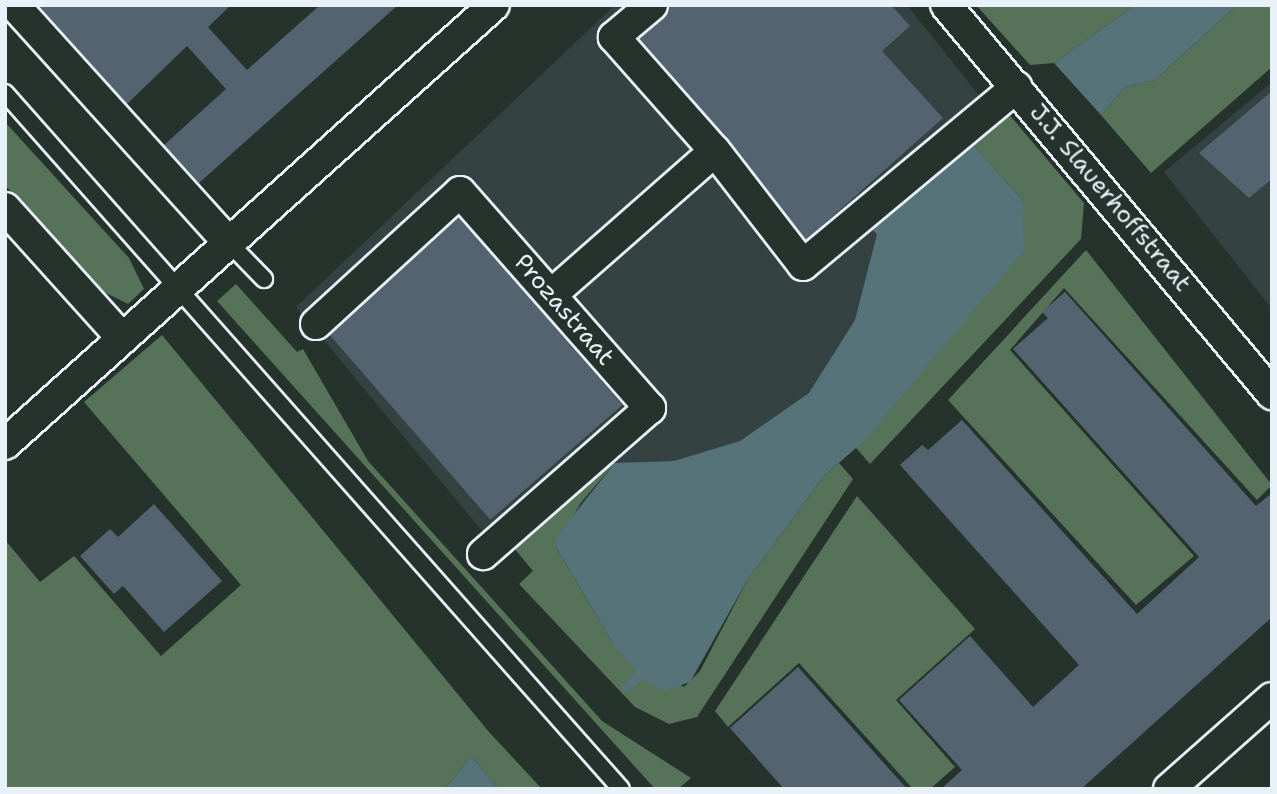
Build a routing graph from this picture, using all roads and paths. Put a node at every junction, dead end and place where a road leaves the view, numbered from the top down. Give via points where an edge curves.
1 (494, 5) edge
2 (652, 5) edge
3 (946, 5) edge
4 (16, 6) edge
5 (1017, 87) junction
6 (5, 93) edge
7 (715, 151) junction
8 (5, 208) edge
9 (230, 244) junction
10 (264, 279) dead end
11 (180, 289) junction
12 (551, 295) junction
13 (316, 324) dead end
14 (122, 338) junction
15 (1272, 394) edge
16 (5, 444) edge
17 (483, 554) dead end
18 (1272, 698) edge
19 (621, 789) edge
20 (1169, 789) edge

1 - 9 street
2 - 7 street via 614,37
3 - 5 street, J.J. Slauerhoffstraat
4 - 9 street
5 - 7 street via 803,265
5 - 15 street, J.J. Slauerhoffstraat
6 - 11 lane
7 - 12 street
8 - 14 street
9 - 10 lane
9 - 11 street
11 - 14 street
11 - 19 lane
12 - 13 street, Prozastraat via 460,192
12 - 17 street, Prozastraat via 650,408
14 - 16 street
18 - 20 street

